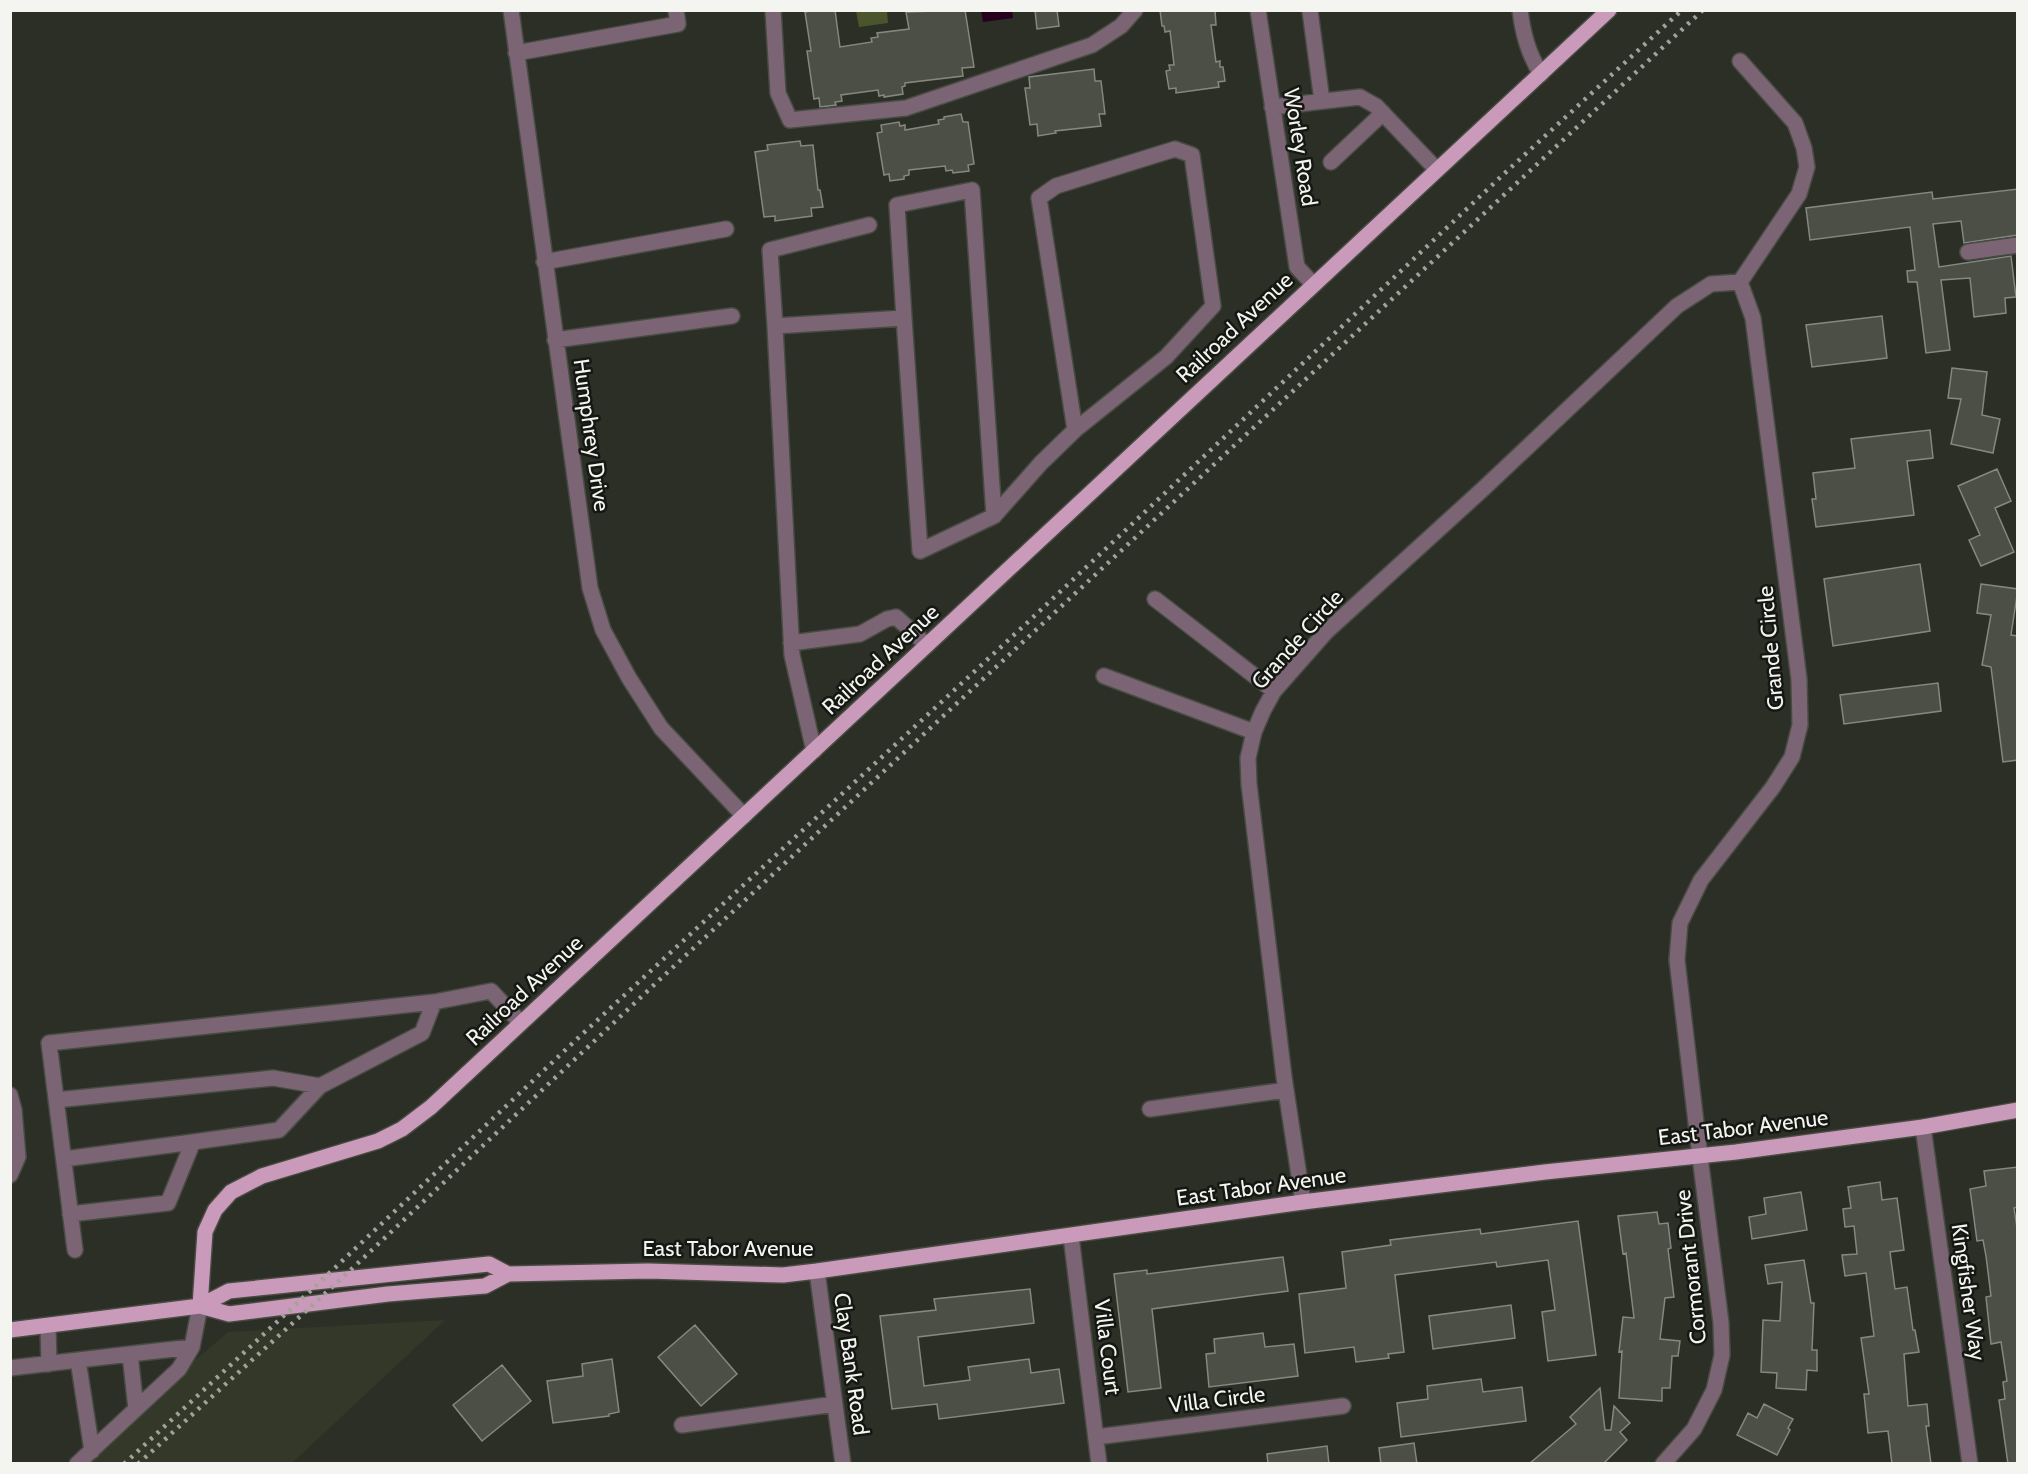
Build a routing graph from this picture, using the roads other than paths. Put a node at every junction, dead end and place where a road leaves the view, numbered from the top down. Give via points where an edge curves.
1 (511, 10) edge
2 (676, 10) edge
3 (773, 10) edge
4 (1135, 10) edge
5 (1258, 10) edge
6 (1520, 10) edge
7 (1609, 10) edge
8 (1310, 11) edge
9 (516, 53) junction
10 (1740, 61) dead end
11 (1541, 74) junction
12 (1322, 101) junction
13 (1272, 107) junction
14 (1383, 113) junction
15 (1331, 162) dead end
16 (1437, 170) junction
17 (869, 225) dead end
18 (726, 229) dead end
19 (2018, 246) edge
20 (1968, 252) dead end
21 (544, 262) junction
22 (1740, 282) junction
23 (1314, 284) junction
24 (732, 316) dead end
25 (904, 318) junction
26 (775, 326) junction
27 (555, 340) junction
28 (1075, 430) junction
29 (994, 516) junction
30 (1155, 599) dead end
31 (791, 643) junction
32 (927, 645) junction
33 (1104, 676) dead end
34 (1274, 691) junction
35 (1254, 732) junction
36 (814, 751) junction
37 (744, 816) junction
38 (434, 1002) junction
39 (521, 1023) junction
40 (320, 1086) junction
41 (1286, 1090) junction
42 (10, 1095) edge
43 (56, 1100) junction
44 (1150, 1109) dead end
45 (2018, 1110) edge
46 (1923, 1126) junction
47 (193, 1143) junction
48 (1700, 1157) junction
49 (64, 1159) junction
50 (10, 1175) edge
51 (1303, 1202) junction
52 (70, 1214) junction
53 (1071, 1236) junction
54 (75, 1250) dead end
55 (817, 1271) junction
56 (508, 1274) junction
57 (200, 1306) junction
58 (48, 1326) junction
59 (10, 1330) edge
60 (192, 1347) junction
61 (130, 1354) junction
62 (78, 1360) junction
63 (49, 1364) junction
64 (10, 1368) edge
65 (835, 1404) junction
66 (1343, 1406) dead end
67 (136, 1409) junction
68 (682, 1425) dead end
69 (1096, 1437) junction
70 (92, 1451) junction
71 (77, 1464) edge
72 (843, 1464) edge
73 (1099, 1464) edge
74 (1663, 1464) edge
75 (1970, 1464) edge

1 - 9 street, Humphrey Drive
2 - 9 street via 678,24
3 - 4 street via 778,93 790,120 906,108 1092,45 1121,26
5 - 13 street, Worley Road
6 - 11 street via 1526,45
7 - 11 main road, Railroad Avenue
8 - 12 street
9 - 21 street, Humphrey Drive
10 - 22 street via 1795,123 1807,167 1799,194
11 - 16 main road, Railroad Avenue
12 - 13 street
12 - 14 street via 1360,97
13 - 23 street, Worley Road via 1297,267
14 - 15 street
14 - 16 street
16 - 23 main road, Railroad Avenue
17 - 26 street via 770,250
18 - 21 street
19 - 20 street
21 - 27 street, Humphrey Drive
22 - 34 street, Grande Circle via 1711,284 1677,306 1326,632
22 - 48 street, Grande Circle via 1753,318 1799,678 1800,725 1791,758 1773,788 1701,880 1680,923 1677,960
23 - 32 main road, Railroad Avenue
24 - 27 street
25 - 26 street
25 - 29 street via 920,552
25 - 29 street via 897,205 972,190
26 - 31 street
27 - 37 street, Humphrey Drive via 591,588 603,630 661,728
28 - 28 street via 1039,198 1056,186 1175,149 1192,155 1213,306 1166,357
28 - 29 street
30 - 34 street
31 - 32 street via 860,634 896,617
31 - 36 street
32 - 36 main road, Railroad Avenue
33 - 35 street
34 - 35 street, Grande Circle
35 - 41 street, Grande Circle via 1248,758 1249,784
36 - 37 main road, Railroad Avenue
37 - 39 main road, Railroad Avenue
38 - 39 street via 490,991
38 - 40 street via 422,1033
38 - 43 street via 49,1043
39 - 57 main road, Railroad Avenue via 402,1129 378,1141 262,1176 231,1192 215,1210 205,1232
40 - 43 street via 273,1078
40 - 47 street via 279,1130
41 - 44 street
41 - 51 street, Grande Circle
42 - 50 street via 18,1157
43 - 49 street
45 - 46 main road, East Tabor Avenue
46 - 48 main road, East Tabor Avenue
46 - 75 street, Kingfisher Way
47 - 49 street
47 - 52 street via 168,1203
48 - 51 main road, East Tabor Avenue
48 - 74 street, Cormorant Drive via 1722,1355 1714,1390 1694,1429
49 - 52 street
51 - 53 main road, East Tabor Avenue
52 - 54 street
53 - 55 main road, East Tabor Avenue
53 - 69 street, Villa Court
55 - 56 main road, East Tabor Avenue via 783,1275 648,1271
55 - 65 street, Clay Bank Road
56 - 57 main road, East Tabor Avenue via 485,1286 230,1314
56 - 57 main road, East Tabor Avenue via 489,1264 386,1274 229,1292
57 - 58 main road, East Tabor Avenue
57 - 60 street
58 - 59 main road, East Tabor Avenue
58 - 63 street
60 - 61 street
60 - 67 street via 179,1369
61 - 62 street
61 - 67 street
62 - 63 street
62 - 70 street
63 - 64 street
65 - 68 street
65 - 72 street, Clay Bank Road
66 - 69 street, Villa Circle
67 - 70 street
69 - 73 street, Villa Court
70 - 71 street

